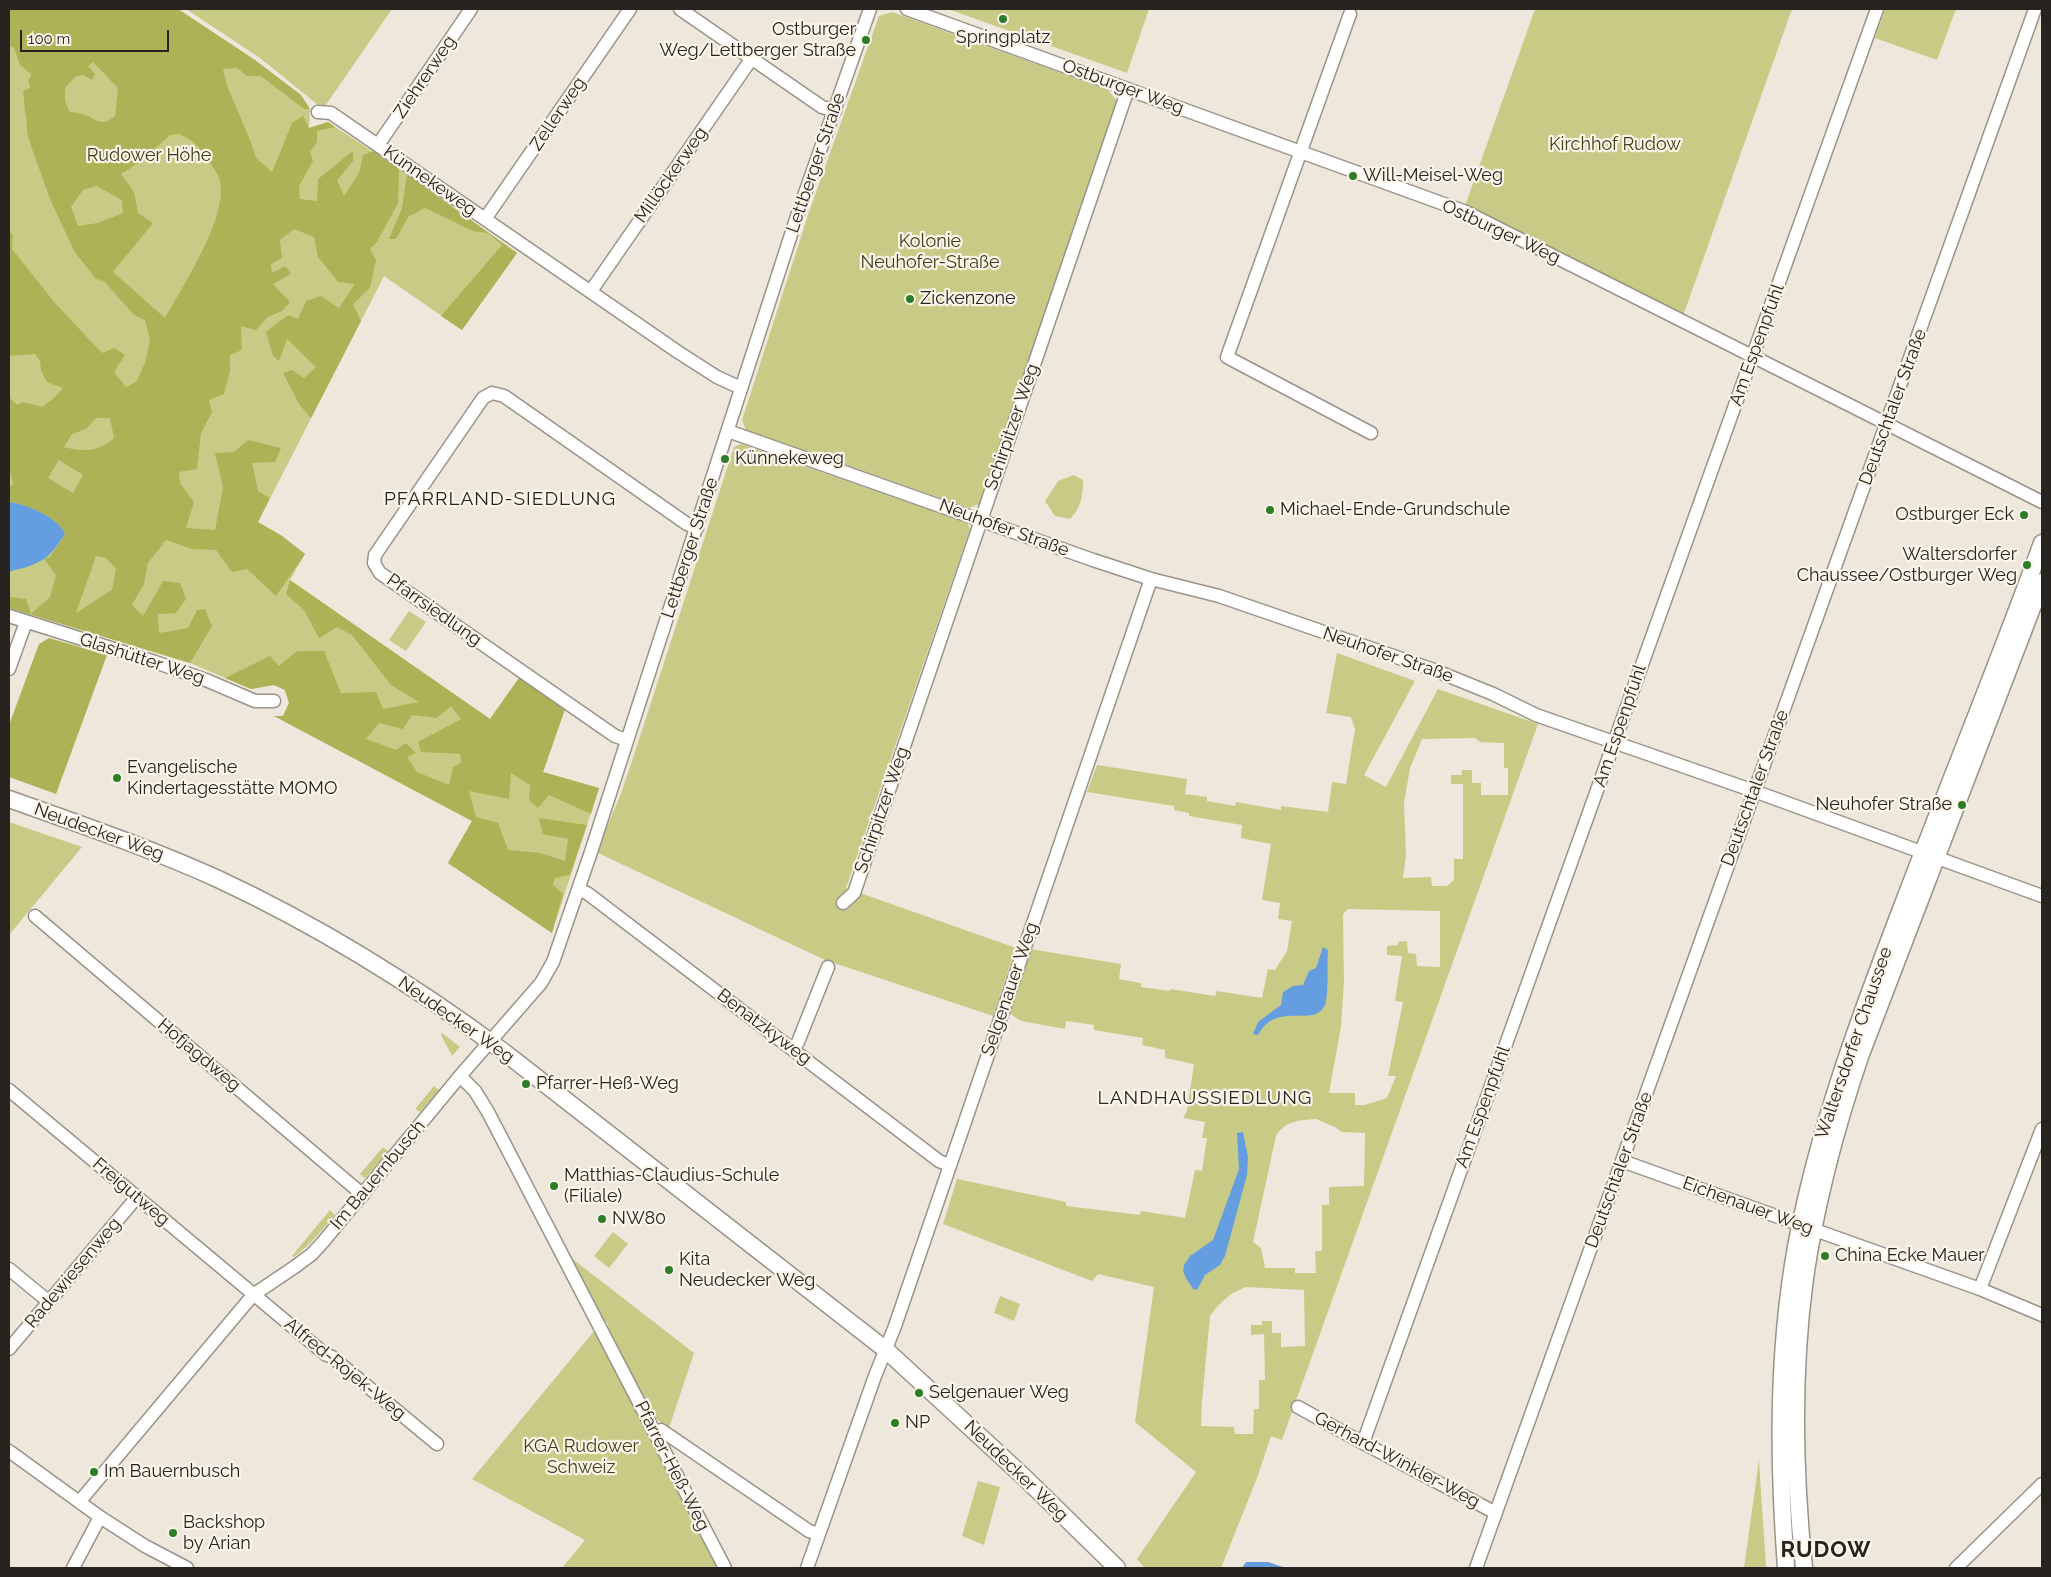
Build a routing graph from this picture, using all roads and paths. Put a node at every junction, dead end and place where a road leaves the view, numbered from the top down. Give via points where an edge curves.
1 (471, 9) edge
2 (630, 9) edge
3 (680, 9) edge
4 (870, 9) edge
5 (907, 9) edge
6 (1877, 9) edge
7 (2035, 9) edge
8 (696, 14) edge
9 (1350, 14) dead end
10 (752, 58) junction
11 (1128, 89) junction
12 (835, 111) junction
13 (318, 112) dead end
14 (378, 145) junction
15 (1300, 152) junction
16 (486, 219) junction
17 (591, 292) junction
18 (1752, 357) junction
19 (741, 388) junction
20 (1886, 424) junction
21 (728, 431) junction
22 (1371, 433) dead end
23 (2042, 502) edge
24 (981, 520) junction
25 (697, 528) junction
26 (2042, 543) edge
27 (1151, 579) junction
28 (2042, 582) edge
29 (9, 616) edge
30 (26, 622) junction
31 (9, 669) edge
32 (274, 701) dead end
33 (626, 740) junction
34 (1614, 743) junction
35 (1754, 792) junction
36 (9, 799) edge
37 (1929, 855) junction
38 (579, 890) junction
39 (2042, 896) edge
40 (843, 904) dead end
41 (35, 916) dead end
42 (828, 967) dead end
43 (490, 1042) junction
44 (793, 1049) junction
45 (460, 1076) junction
46 (9, 1090) edge
47 (2042, 1129) edge
48 (1622, 1161) junction
49 (949, 1165) junction
50 (363, 1195) junction
51 (137, 1197) junction
52 (1807, 1227) junction
53 (9, 1269) edge
54 (1980, 1289) junction
55 (253, 1295) junction
56 (48, 1301) junction
57 (2042, 1315) edge
58 (9, 1349) edge
59 (886, 1350) junction
60 (1298, 1407) dead end
61 (1779, 1427) junction
62 (1796, 1427) junction
63 (655, 1433) junction
64 (1363, 1443) junction
65 (437, 1444) dead end
66 (9, 1451) edge
67 (2042, 1484) edge
68 (80, 1501) junction
69 (1496, 1512) junction
70 (100, 1517) junction
71 (819, 1534) junction
72 (73, 1568) edge
73 (187, 1568) edge
74 (725, 1568) edge
75 (807, 1568) edge
76 (1117, 1568) edge
77 (1476, 1568) edge
78 (1786, 1568) edge
79 (1804, 1568) edge
80 (1956, 1568) edge

1 - 14 street, Ziehrerweg
2 - 16 street, Zellerweg
3 - 8 street
4 - 12 street, Lettberger Straße
5 - 11 street, Ostburger Weg
6 - 18 street, Am Espenpfuhl
7 - 20 street, Deutschtaler Straße
8 - 10 street
9 - 15 street
10 - 12 street via 822,107
10 - 17 street, Millöckerweg
11 - 15 street, Ostburger Weg
11 - 24 street, Schirpitzer Weg
12 - 19 street, Lettberger Straße
13 - 14 street, Künnekeweg via 331,113
14 - 16 street, Künnekeweg
15 - 18 street, Ostburger Weg via 1466,212
15 - 22 street via 1227,357
16 - 17 street, Künnekeweg
17 - 19 street, Künnekeweg via 717,378
18 - 20 street, Ostburger Weg
18 - 34 street, Am Espenpfuhl
19 - 21 street, Lettberger Straße
20 - 23 street, Ostburger Weg
20 - 35 street, Deutschtaler Straße
21 - 24 street, Neuhofer Straße
21 - 25 street, Lettberger Straße
24 - 27 street, Neuhofer Straße
24 - 40 street, Schirpitzer Weg via 854,893
25 - 33 street, Lettberger Straße
25 - 33 street, Pfarrsiedlung via 686,524 504,396 492,393 483,398 375,555 374,563 380,573 615,736
26 - 37 main road, Waltersdorfer Chaussee
27 - 34 street, Neuhofer Straße via 1219,596 1434,670 1536,715
27 - 49 street, Selgenauer Weg
28 - 37 main road, Waltersdorfer Chaussee
29 - 30 street, Glashütter Weg
30 - 31 street
30 - 32 street, Glashütter Weg via 169,667 255,701
33 - 38 street, Lettberger Straße
34 - 35 street, Neuhofer Straße
34 - 64 street, Am Espenpfuhl
35 - 37 street, Neuhofer Straße
35 - 48 street, Deutschtaler Straße
36 - 43 main road, Neudecker Weg via 150,850 284,912 390,974
37 - 39 street, Neuhofer Straße
37 - 52 main road, Waltersdorfer Chaussee via 1840,1075 1822,1133
38 - 43 street, Lettberger Straße via 547,974
38 - 44 street, Benatzkyweg via 587,892
41 - 50 street, Hofjagdweg
42 - 44 street
43 - 45 street, Im Bauernbusch
43 - 59 main road, Neudecker Weg
44 - 49 street, Benatzkyweg via 939,1161
45 - 50 street, Im Bauernbusch
45 - 63 street, Pfarrer-Heß-Weg via 475,1091 488,1112
46 - 51 street, Freigutweg
47 - 54 street
48 - 52 street, Eichenauer Weg
48 - 69 street, Deutschtaler Straße
49 - 59 street, Selgenauer Weg
50 - 55 street, Im Bauernbusch via 312,1254
51 - 55 street, Freigutweg
51 - 56 street, Radewiesenweg
52 - 54 street, Eichenauer Weg
52 - 61 main road, Waltersdorfer Chaussee via 1785,1328
52 - 62 main road, Waltersdorfer Chaussee
53 - 56 street
54 - 57 street, Eichenauer Weg
55 - 65 street, Alfred-Rojek-Weg
55 - 68 street, Im Bauernbusch
56 - 58 street, Radewiesenweg
59 - 71 street, Selgenauer Weg
59 - 76 main road, Neudecker Weg
60 - 64 street, Gerhard-Winkler-Weg
61 - 62 main road
61 - 78 main road, Waltersdorfer Chaussee
62 - 79 main road, Waltersdorfer Chaussee via 1798,1510
63 - 71 street via 661,1430 809,1531
63 - 74 street, Pfarrer-Heß-Weg
64 - 69 street, Gerhard-Winkler-Weg
66 - 68 street
67 - 80 street
68 - 70 street
69 - 77 street, Deutschtaler Straße
70 - 72 street
70 - 73 street
71 - 75 street, Selgenauer Weg

